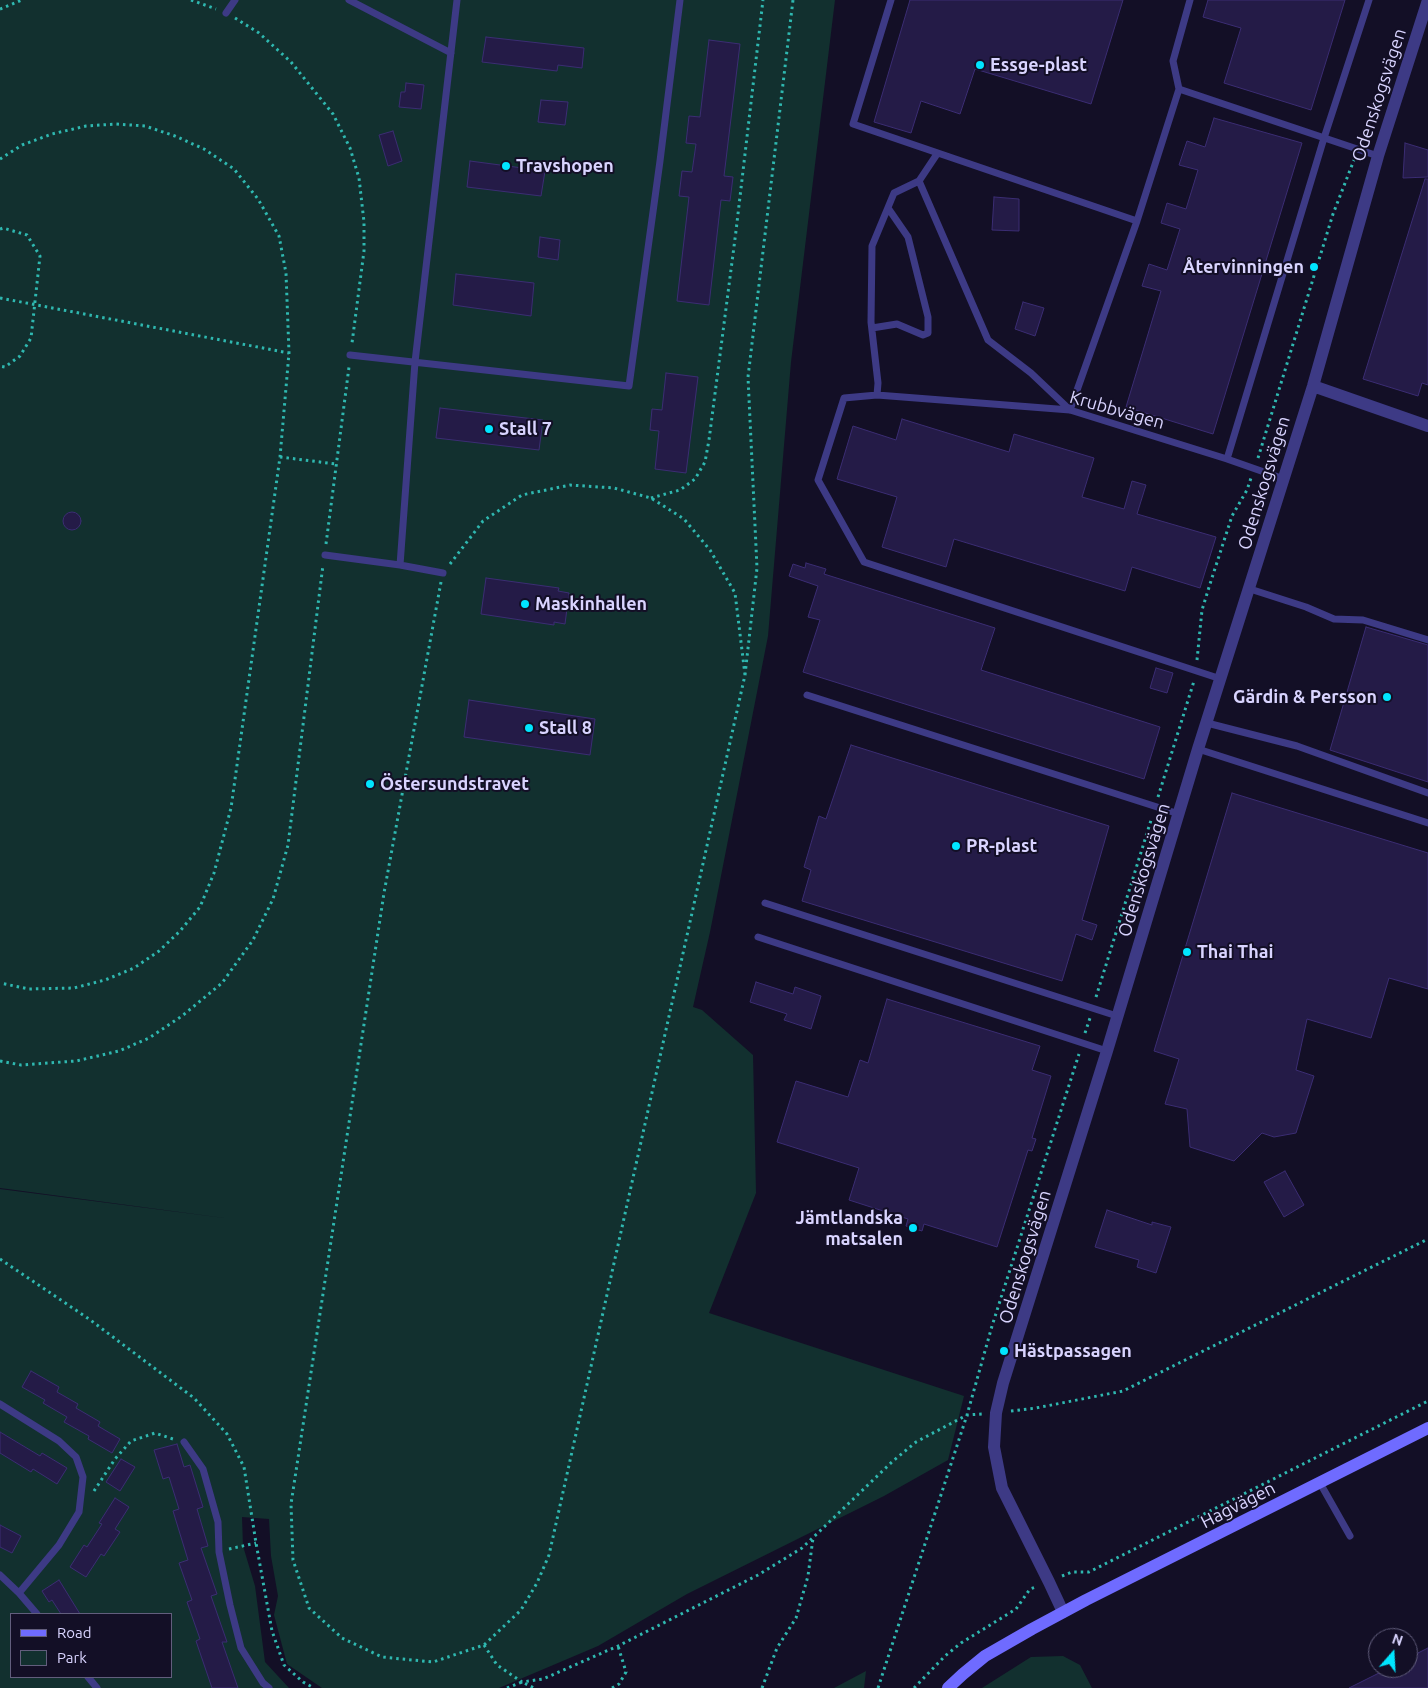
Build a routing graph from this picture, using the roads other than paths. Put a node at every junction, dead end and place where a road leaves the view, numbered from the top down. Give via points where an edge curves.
1 (235, 0) edge
2 (350, 0) edge
3 (456, 0) edge
4 (680, 0) edge
5 (891, 0) edge
6 (1190, 0) edge
7 (1369, 0) edge
8 (1428, 0) edge
9 (226, 13) road end
10 (450, 53) junction
11 (1179, 89) junction
12 (1324, 138) junction
13 (937, 154) junction
14 (1378, 156) junction
15 (919, 181) junction
16 (888, 208) junction
17 (1137, 221) junction
18 (872, 328) junction
19 (350, 355) road end
20 (415, 362) junction
21 (1313, 386) junction
22 (877, 394) junction
23 (1070, 410) junction
24 (1428, 426) edge
25 (1227, 458) junction
26 (1284, 479) junction
27 (325, 555) road end
28 (400, 565) junction
29 (443, 573) road end
30 (1250, 589) junction
31 (1428, 640) edge
32 (1220, 678) junction
33 (807, 695) dead end
34 (1207, 723) junction
35 (1198, 749) junction
36 (1428, 793) edge
37 (1179, 814) junction
38 (1428, 823) edge
39 (764, 903) dead end
40 (758, 937) dead end
41 (1117, 1016) junction
42 (1107, 1051) junction
43 (0, 1404) edge
44 (1428, 1428) edge
45 (184, 1442) road end
46 (1320, 1483) junction
47 (1350, 1536) dead end
48 (0, 1575) edge
49 (19, 1592) junction
50 (1063, 1612) junction
51 (36, 1613) edge
52 (89, 1678) edge
53 (97, 1688) edge
54 (270, 1688) edge
55 (948, 1688) edge

1 - 9 lane
2 - 10 lane
3 - 10 lane
4 - 20 lane via 628,386
5 - 13 lane via 853,124
6 - 11 lane via 1173,61
7 - 12 lane
8 - 14 street, Odenskogsvägen
10 - 20 lane
11 - 12 lane
11 - 17 lane
12 - 14 lane
12 - 25 lane
13 - 15 lane
13 - 17 lane
14 - 21 street, Odenskogsvägen
15 - 16 lane via 894,193
15 - 23 lane via 988,340 1031,373
16 - 18 lane via 872,246
16 - 18 lane via 908,237 928,317 928,332 923,335 897,324
17 - 23 lane
18 - 22 lane
19 - 20 lane
20 - 28 lane
21 - 24 street
21 - 26 street, Odenskogsvägen
22 - 23 lane, Krubbvägen
22 - 32 lane, Krubbvägen via 844,398 818,480 864,562
23 - 25 lane, Krubbvägen
25 - 26 lane, Krubbvägen
26 - 30 street, Odenskogsvägen
27 - 28 lane
28 - 29 lane
30 - 31 lane via 1306,606 1334,619 1363,620
30 - 32 street, Odenskogsvägen
32 - 34 street, Odenskogsvägen
33 - 37 lane
34 - 35 street, Odenskogsvägen
34 - 36 lane via 1297,746
35 - 37 street, Odenskogsvägen
35 - 38 lane
37 - 41 street, Odenskogsvägen
39 - 41 lane
40 - 42 lane
41 - 42 street, Odenskogsvägen
42 - 50 street, Odenskogsvägen via 996,1413 994,1447 1002,1488
43 - 49 lane via 59,1441 76,1457 83,1476 79,1512 59,1545
44 - 46 street, Hagvägen
45 - 54 lane via 203,1469 218,1522 219,1552 241,1648
46 - 47 lane
46 - 50 street, Hagvägen
48 - 49 lane
49 - 51 lane
50 - 55 street via 985,1656
52 - 53 lane

